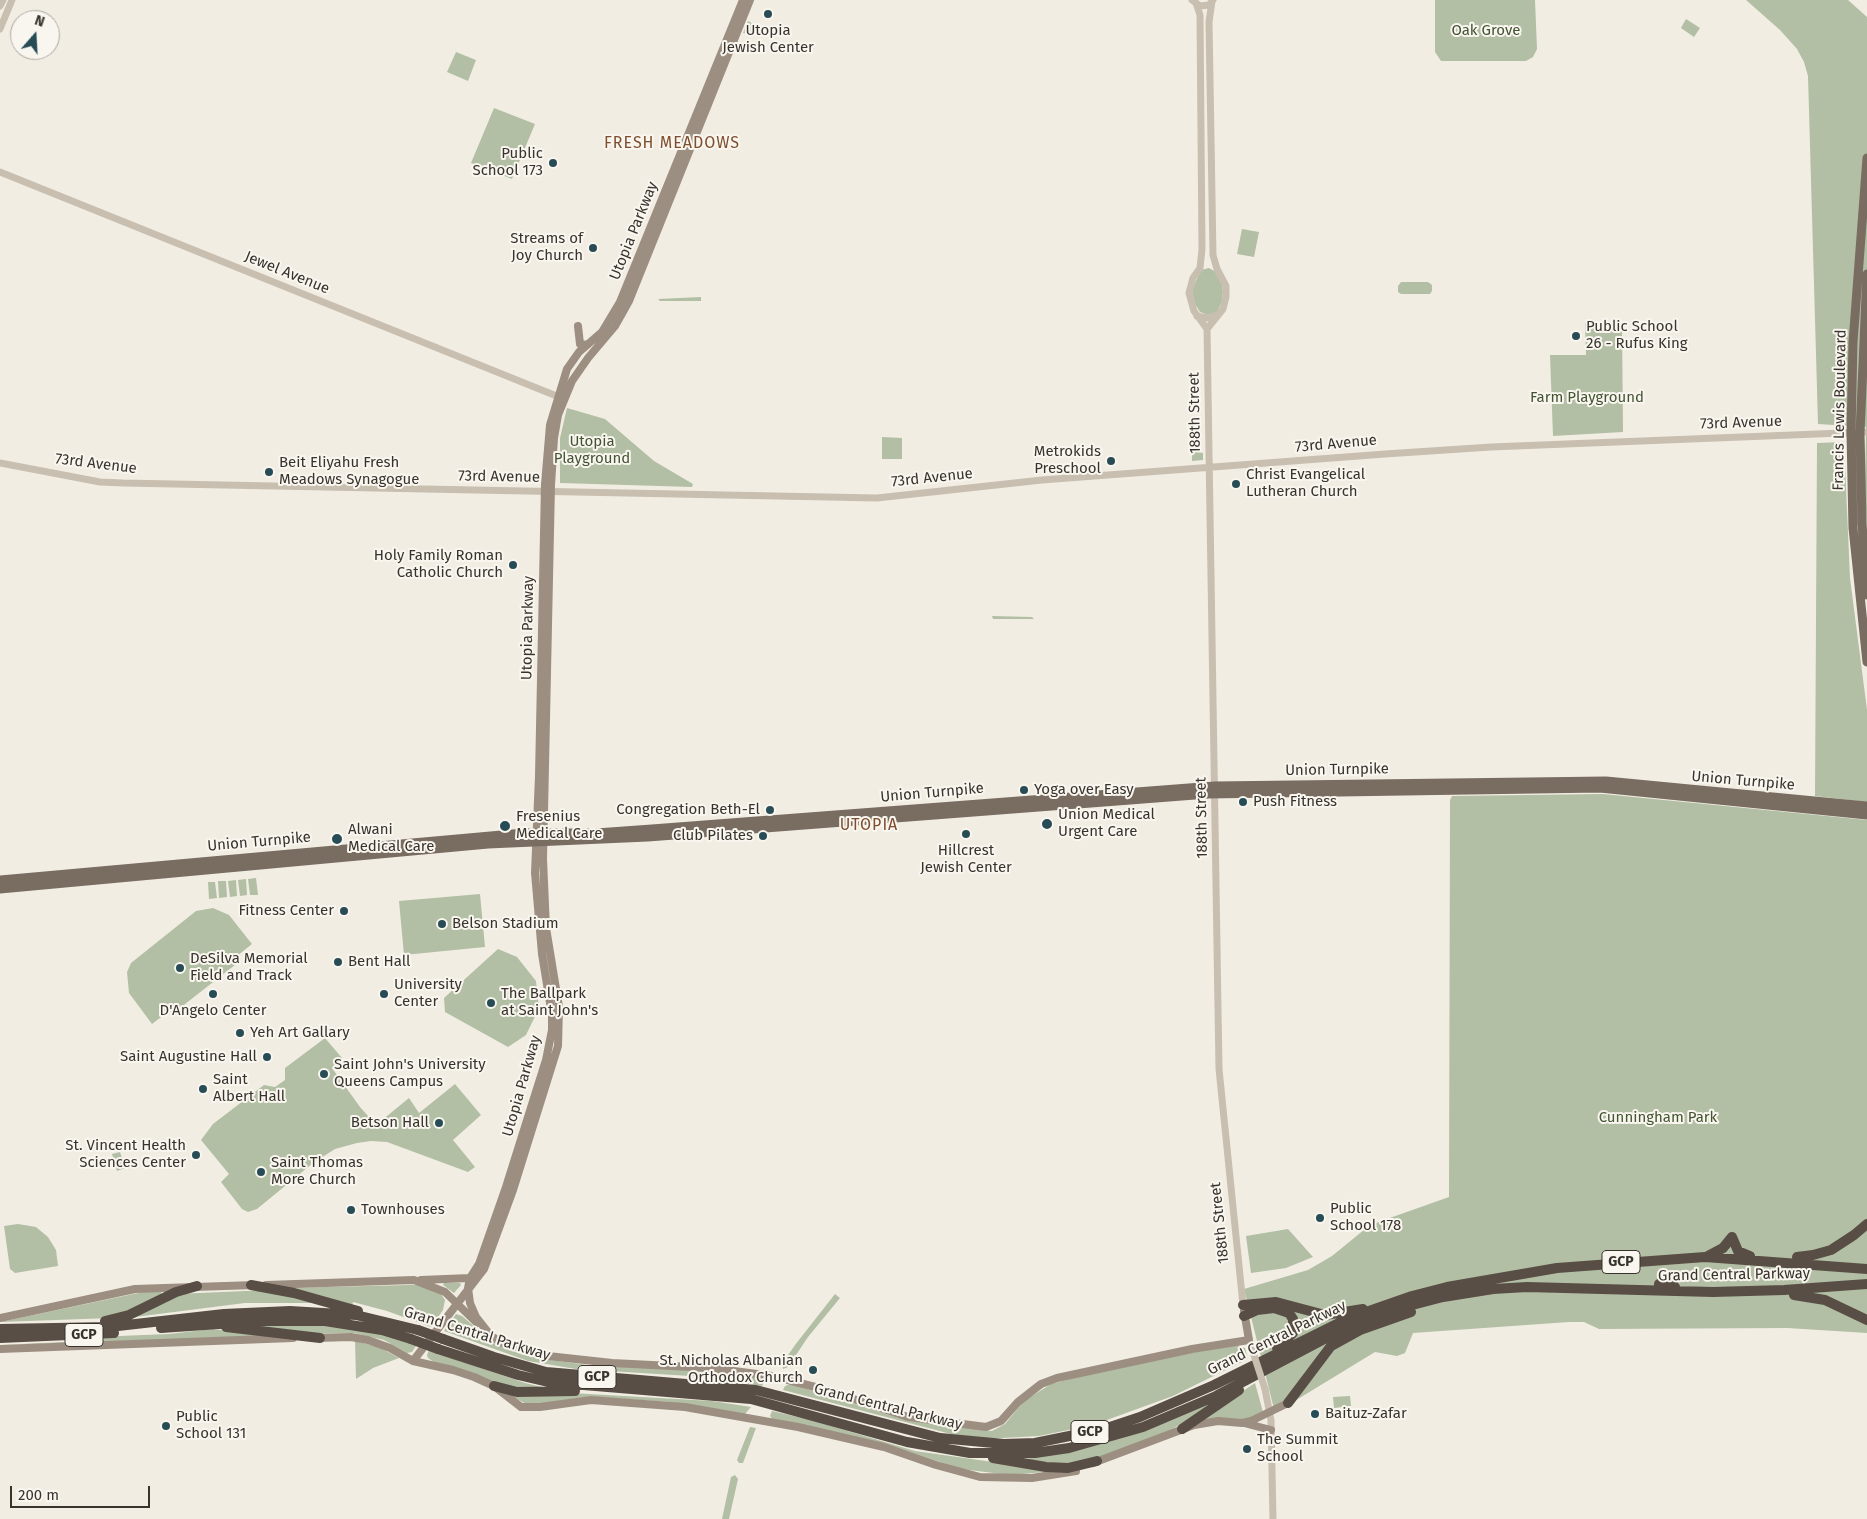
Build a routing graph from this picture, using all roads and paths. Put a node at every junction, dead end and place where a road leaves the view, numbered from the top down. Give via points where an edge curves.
1 (2, 0) edge
2 (12, 0) edge
3 (743, 0) edge
4 (750, 0) edge
5 (1213, 1) edge
6 (1194, 2) edge
7 (0, 6) edge
8 (0, 30) edge
9 (1867, 158) edge
10 (0, 172) edge
11 (1200, 268) junction
12 (1216, 269) junction
13 (1867, 274) edge
14 (1218, 315) junction
15 (1197, 316) junction
16 (578, 326) dead end
17 (1207, 329) junction
18 (587, 345) junction
19 (561, 398) junction
20 (1859, 433) edge
21 (0, 463) edge
22 (1210, 468) junction
23 (548, 491) junction
24 (1867, 596) edge
25 (1867, 662) edge
26 (1215, 790) junction
27 (1867, 806) edge
28 (1867, 815) edge
29 (540, 838) junction
30 (0, 880) edge
31 (0, 888) edge
32 (1867, 1224) edge
33 (1705, 1258) junction
34 (1777, 1261) junction
35 (1829, 1265) junction
36 (1607, 1268) dead end
37 (1659, 1268) dead end
38 (1867, 1269) edge
39 (1540, 1270) junction
40 (470, 1278) junction
41 (414, 1280) junction
42 (1659, 1284) dead end
43 (1867, 1284) edge
44 (1607, 1285) dead end
45 (197, 1286) junction
46 (251, 1286) junction
47 (1561, 1287) junction
48 (468, 1288) junction
49 (1768, 1291) junction
50 (1713, 1292) junction
51 (1459, 1294) junction
52 (456, 1304) junction
53 (1243, 1305) junction
54 (1379, 1307) junction
55 (1244, 1316) junction
56 (0, 1318) edge
57 (1867, 1320) edge
58 (384, 1321) junction
59 (205, 1325) junction
60 (83, 1326) junction
61 (0, 1329) edge
62 (1351, 1334) junction
63 (491, 1336) junction
64 (0, 1338) edge
65 (320, 1338) junction
66 (1249, 1340) junction
67 (0, 1349) edge
68 (413, 1361) junction
69 (1248, 1368) junction
70 (494, 1386) junction
71 (669, 1392) junction
72 (754, 1394) junction
73 (779, 1400) junction
74 (1288, 1403) joint
75 (1271, 1412) junction
76 (1242, 1423) junction
77 (1182, 1429) junction
78 (1271, 1430) junction
79 (970, 1453) junction
80 (1097, 1461) junction
81 (1272, 1519) edge

1 - 7 street
2 - 8 street
3 - 18 main road, Utopia Parkway via 620,302 609,323
4 - 19 main road, Utopia Parkway via 629,301 615,326
5 - 6 street via 1204,6
5 - 12 street via 1209,22 1213,255
6 - 11 street via 1200,15
9 - 20 main road, Francis Lewis Boulevard via 1853,342
10 - 19 street, Jewel Avenue
11 - 12 street
11 - 15 street via 1190,289 1190,300
12 - 14 street via 1223,278 1226,297
13 - 20 main road, Francis Lewis Boulevard
14 - 15 street
14 - 17 street
15 - 17 street
16 - 18 main road via 580,344
17 - 22 street, 188th Street
18 - 19 main road, Utopia Parkway via 567,369
19 - 23 main road, Utopia Parkway via 548,440
20 - 22 street, 73rd Avenue via 1491,447
20 - 24 main road, Francis Lewis Boulevard
20 - 25 main road, Francis Lewis Boulevard via 1853,528
21 - 23 street, 73rd Avenue via 118,483
22 - 23 street, 73rd Avenue via 1042,480 877,498
22 - 26 street, 188th Street
23 - 29 main road, Utopia Parkway
26 - 27 main road, Union Turnpike via 1606,781
26 - 28 main road, Union Turnpike via 1600,788
26 - 29 main road, Union Turnpike
26 - 53 street, 188th Street via 1219,1069
29 - 30 main road, Union Turnpike via 275,854
29 - 31 main road, Union Turnpike
29 - 40 main road, Utopia Parkway via 537,908 552,1030 546,1060 506,1187 479,1264
29 - 48 main road, Utopia Parkway via 546,928 560,1014 558,1046 513,1190 484,1269
32 - 34 highway via 1824,1252
33 - 34 highway, Grand Central Parkway / GCP
33 - 34 highway via 1720,1251 1732,1237 1740,1253
33 - 39 highway, Grand Central Parkway / GCP
34 - 35 highway, Grand Central Parkway / GCP
35 - 37 highway via 1668,1264
35 - 38 highway, Grand Central Parkway / GCP
36 - 39 highway
39 - 54 highway, Grand Central Parkway / GCP via 1447,1287
40 - 41 main road
40 - 48 main road, Utopia Parkway
41 - 46 main road, Grand Central Parkway
41 - 52 main road, Grand Central Parkway via 445,1292
42 - 49 highway
43 - 49 highway, Grand Central Parkway / GCP
44 - 47 highway
45 - 46 main road, Grand Central Parkway
45 - 56 main road, Grand Central Parkway via 135,1289
45 - 60 highway via 176,1292 129,1315
46 - 58 highway via 340,1305
47 - 50 highway, Grand Central Parkway / GCP
47 - 51 highway, Grand Central Parkway / GCP
48 - 52 main road, Utopia Parkway
48 - 63 main road via 476,1317
49 - 50 highway, Grand Central Parkway / GCP
50 - 57 highway via 1808,1296 1832,1303
51 - 62 highway
51 - 79 highway, Grand Central Parkway / GCP via 1409,1305 1345,1328 1216,1396 1143,1427 1044,1452
52 - 63 main road, Grand Central Parkway
52 - 68 main road, Utopia Parkway
53 - 54 highway via 1276,1302 1325,1316
53 - 55 main road, Grand Central Parkway
54 - 69 highway, Grand Central Parkway / GCP via 1321,1331
55 - 66 main road, Grand Central Parkway
55 - 69 highway via 1256,1310 1279,1308 1289,1313 1294,1324 1290,1337
58 - 60 highway, Grand Central Parkway / GCP via 356,1314 258,1311 109,1327
58 - 72 highway, Grand Central Parkway / GCP, bridge via 546,1372
59 - 64 highway, Grand Central Parkway / GCP
59 - 65 highway
59 - 71 highway, Grand Central Parkway / GCP, bridge via 263,1321 325,1322 382,1330 548,1382
60 - 61 highway, Grand Central Parkway / GCP
62 - 74 highway via 1325,1351
62 - 77 highway via 1252,1383
63 - 66 main road, Grand Central Parkway via 502,1343 548,1356 711,1368 785,1379 908,1417 980,1427 996,1425 1030,1392 1057,1378
65 - 67 main road
65 - 68 main road via 368,1340
66 - 75 street, bridge
68 - 70 main road via 453,1370
69 - 73 highway, Grand Central Parkway / GCP via 1140,1417 1104,1429 1035,1443 1004,1444 940,1438
70 - 71 highway via 531,1393
70 - 80 main road via 522,1407 591,1400 685,1407 855,1440 964,1474 994,1479 1055,1476
71 - 72 highway, Grand Central Parkway / GCP
72 - 73 highway, Grand Central Parkway / GCP
73 - 79 highway, Grand Central Parkway / GCP via 907,1442
74 - 75 main road
75 - 76 main road
75 - 78 street
76 - 77 main road via 1209,1421
76 - 78 main road
77 - 80 main road
78 - 81 street
79 - 80 highway via 1046,1468 1068,1468

